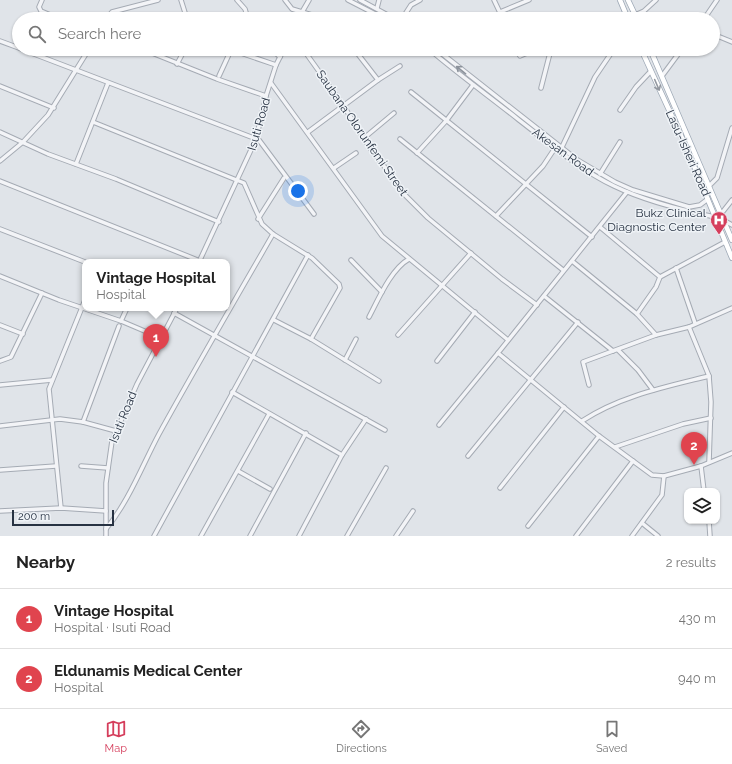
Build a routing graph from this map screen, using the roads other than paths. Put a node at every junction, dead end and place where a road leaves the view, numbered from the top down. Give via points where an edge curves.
1 (42, 0) edge
2 (158, 0) edge
3 (181, 0) edge
4 (237, 0) edge
5 (285, 0) edge
6 (309, 0) edge
7 (348, 0) edge
8 (360, 0) edge
9 (379, 0) edge
10 (420, 0) edge
11 (494, 0) edge
12 (530, 0) edge
13 (620, 0) edge
14 (628, 0) edge
15 (656, 0) edge
16 (717, 0) edge
17 (377, 8) junction
18 (43, 12) edge
19 (112, 12) edge
20 (185, 12) edge
21 (246, 12) edge
22 (299, 12) edge
23 (302, 12) edge
24 (371, 12) edge
25 (384, 12) edge
26 (406, 12) edge
27 (500, 12) joint
28 (626, 12) edge
29 (634, 12) edge
30 (643, 12) edge
31 (709, 12) edge
32 (720, 37) dead end
33 (0, 41) edge
34 (732, 42) edge
35 (12, 46) edge
36 (39, 56) edge
37 (84, 56) edge
38 (158, 56) edge
39 (181, 56) edge
40 (227, 56) edge
41 (248, 56) edge
42 (308, 56) edge
43 (359, 56) edge
44 (438, 56) edge
45 (445, 56) edge
46 (549, 56) edge
47 (609, 56) edge
48 (644, 56) edge
49 (653, 56) edge
50 (677, 56) edge
51 (280, 57) edge
52 (177, 64) junction
53 (276, 65) junction
54 (400, 66) dead end
55 (75, 69) junction
56 (651, 71) junction
57 (219, 76) dead end
58 (662, 76) junction
59 (378, 80) junction
60 (108, 83) junction
61 (271, 83) junction
62 (473, 85) junction
63 (0, 86) edge
64 (541, 88) dead end
65 (411, 92) dead end
66 (266, 96) junction
67 (343, 105) junction
68 (54, 108) junction
69 (620, 110) dead end
70 (394, 113) dead end
71 (446, 121) junction
72 (93, 122) junction
73 (732, 128) edge
74 (0, 132) edge
75 (308, 132) junction
76 (364, 138) junction
77 (256, 139) junction
78 (400, 139) dead end
79 (23, 142) junction
80 (620, 142) dead end
81 (555, 148) junction
82 (562, 148) junction
83 (356, 153) dead end
84 (417, 153) junction
85 (0, 162) edge
86 (76, 164) junction
87 (334, 168) junction
88 (600, 174) junction
89 (284, 178) dead end
90 (239, 180) junction
91 (0, 181) edge
92 (527, 184) junction
93 (709, 186) junction
94 (627, 192) junction
95 (708, 199) junction
96 (732, 200) edge
97 (700, 205) junction
98 (314, 214) dead end
99 (702, 214) junction
100 (718, 215) junction
101 (496, 216) junction
102 (258, 219) junction
103 (723, 220) junction
104 (219, 222) junction
105 (732, 225) edge
106 (600, 227) junction
107 (0, 229) edge
108 (273, 234) junction
109 (592, 237) junction
110 (732, 240) edge
111 (726, 242) junction
112 (471, 253) junction
113 (308, 255) junction
114 (732, 258) edge
115 (195, 259) edge
116 (201, 259) edge
117 (409, 259) junction
118 (351, 260) dead end
119 (82, 261) edge
120 (572, 261) junction
121 (676, 268) junction
122 (563, 270) junction
123 (0, 276) edge
124 (660, 277) junction
125 (442, 286) junction
126 (382, 292) junction
127 (42, 293) junction
128 (544, 296) junction
129 (537, 305) junction
130 (82, 308) joint
131 (732, 308) edge
132 (230, 309) edge
133 (91, 311) edge
134 (126, 311) edge
135 (229, 311) edge
136 (475, 312) junction
137 (174, 313) joint
138 (636, 314) junction
139 (369, 317) dead end
140 (274, 320) junction
141 (121, 321) junction
142 (578, 322) junction
143 (695, 323) junction
144 (0, 325) edge
145 (119, 326) dead end
146 (689, 327) junction
147 (23, 334) junction
148 (656, 334) junction
149 (215, 335) junction
150 (398, 335) dead end
151 (161, 338) junction
152 (311, 339) junction
153 (356, 339) dead end
154 (508, 340) junction
155 (618, 350) junction
156 (613, 351) junction
157 (498, 353) junction
158 (252, 355) junction
159 (345, 360) junction
160 (0, 361) edge
161 (437, 361) dead end
162 (709, 376) junction
163 (52, 380) junction
164 (530, 380) junction
165 (379, 381) dead end
166 (0, 385) edge
167 (589, 385) dead end
168 (653, 390) junction
169 (232, 392) junction
170 (564, 407) junction
171 (269, 414) junction
172 (711, 418) junction
173 (366, 419) junction
174 (51, 420) junction
175 (582, 421) junction
176 (83, 422) junction
177 (439, 425) dead end
178 (0, 426) edge
179 (385, 430) dead end
180 (116, 431) junction
181 (306, 433) junction
182 (599, 436) junction
183 (615, 447) junction
184 (732, 453) edge
185 (342, 455) junction
186 (468, 456) dead end
187 (633, 461) junction
188 (710, 462) junction
189 (56, 466) junction
190 (82, 466) dead end
191 (701, 466) junction
192 (108, 468) junction
193 (386, 468) dead end
194 (0, 470) edge
195 (238, 471) junction
196 (664, 476) junction
197 (500, 488) dead end
198 (704, 488) edge
199 (270, 489) dead end
200 (61, 508) junction
201 (0, 511) edge
202 (413, 511) dead end
203 (106, 512) junction
204 (642, 523) junction
205 (708, 524) edge
206 (528, 526) dead end
207 (106, 529) junction
208 (106, 536) edge
209 (154, 536) edge
210 (201, 536) edge
211 (250, 536) edge
212 (299, 536) edge
213 (348, 536) edge
214 (396, 536) edge
215 (576, 536) edge
216 (632, 536) edge
217 (658, 536) edge
218 (710, 536) edge

1 - 18 street via 40,8
2 - 19 street
3 - 20 street
4 - 21 street
5 - 22 street via 292,9
6 - 23 street
7 - 24 street
8 - 17 street
9 - 17 street
10 - 26 street via 411,5
11 - 27 street
12 - 27 street
13 - 28 main road
14 - 29 main road
15 - 30 street
16 - 31 street
17 - 25 street
32 - 34 street
33 - 35 street
36 - 55 street
37 - 55 street
38 - 52 street
39 - 52 street
40 - 57 street
41 - 53 street
42 - 67 street, Saubana Olorunfemi Street
43 - 59 street
44 - 62 street, Akesan Road
82 -> 45 street, Akesan Road
46 - 64 street
47 - 82 street via 595,77
48 - 56 main road, Lasu-Isheri Road
49 - 58 main road, Lasu-Isheri Road
50 - 58 street
51 - 53 street, Isuti Road
52 - 66 street
53 - 61 street, Isuti Road
54 - 59 street
55 - 60 street
55 - 68 street
56 - 69 street
56 -> 95 main road, Lasu-Isheri Road
58 - 93 main road, Lasu-Isheri Road
59 - 67 street
60 - 72 street
60 - 77 street
61 - 66 street, Isuti Road
61 - 75 street
62 - 71 street
62 - 81 street, Akesan Road
63 - 68 street
65 - 71 street
66 - 77 street, Isuti Road
67 - 75 street
67 - 76 street, Saubana Olorunfemi Street
68 - 79 street
70 - 76 street
71 - 84 street
71 - 92 street
72 - 86 street
72 - 90 street
73 - 93 street via 717,178
74 - 79 street
75 - 87 street
76 - 112 street, Saubana Olorunfemi Street via 402,192 423,214
77 - 90 street, Isuti Road
77 - 98 street via 263,143
78 - 84 street
79 - 85 street
79 - 86 street
80 - 88 street
81 - 92 street
81 - 94 street, Akesan Road via 597,177
82 - 88 street, Akesan Road
83 - 87 street
84 - 101 street
86 - 104 street
87 - 117 street via 382,236
88 - 97 street, Akesan Road via 633,190 689,207
89 - 102 street
90 - 102 street via 246,186
90 - 104 street, Isuti Road
91 - 115 street
92 - 101 street
92 - 109 street
93 - 100 main road, Lasu-Isheri Road
94 - 99 street, Akesan Road
94 - 106 street
95 - 97 street
95 - 100 main road, Lasu-Isheri Road
96 - 100 street
97 - 99 street
99 - 100 street, Akesan Road
100 - 103 main road, Lasu-Isheri Road
100 - 111 main road, Lasu-Isheri Road
101 - 122 street
102 - 108 street
103 - 105 street
103 - 110 main road, Lasu-Isheri Road
104 - 116 street, Isuti Road
106 - 109 street
106 - 124 street
107 - 119 street
108 - 113 street
108 - 132 street
109 - 120 street
111 - 114 main road, Lasu-Isheri Road
111 - 121 street
112 - 125 street
112 - 129 street, Saubana Olorunfemi Street
113 - 140 street
113 - 152 street via 340,284
117 - 125 street
117 - 126 street via 401,265
118 - 126 street
120 - 122 street
120 - 138 street
121 - 124 street
121 - 143 street
122 - 128 street
123 - 127 street
124 - 138 street via 656,287
125 - 136 street
125 - 150 street
126 - 139 street
127 - 130 street
127 - 147 street
128 - 129 street
128 - 142 street
129 - 154 street
130 - 163 street
131 - 143 street
133 - 141 street
134 - 141 street
135 - 149 street
136 - 154 street
136 - 161 street
137 - 149 street
137 - 151 street, Isuti Road
138 - 148 street
140 - 152 street
140 - 158 street
141 - 151 street
142 - 156 street
142 - 164 street
143 - 146 street
144 - 147 street
145 - 176 street
146 - 148 street
146 - 162 street
147 - 160 street via 11,357
148 - 155 street
149 - 158 street
149 - 207 street via 150,451 125,502
151 - 180 street, Isuti Road
152 - 159 street
153 - 159 street
154 - 157 street
155 - 156 street
155 - 168 street
156 - 167 street via 583,362
157 - 164 street
157 - 177 street
158 - 169 street
158 - 173 street
159 - 165 street
162 - 168 street
162 - 172 street
163 - 166 street
163 - 174 street via 49,389
164 - 170 street
164 - 186 street
168 - 175 street via 607,406
169 - 171 street
169 - 209 street
170 - 175 street
170 - 197 street
171 - 181 street
171 - 195 street
172 - 183 street via 683,424
172 - 188 street
173 - 179 street
173 - 185 street
174 - 176 street
174 - 178 street
174 - 189 street
175 - 182 street
176 - 180 street
180 - 192 street, Isuti Road
181 - 185 street
181 - 211 street
182 - 183 street
182 - 206 street
183 - 187 street
184 - 188 street
185 - 212 street
187 - 196 street via 652,475
187 - 215 street
188 - 191 street
189 - 194 street
189 - 200 street
190 - 192 street
191 - 196 street
191 - 198 street
192 - 203 street, Isuti Road
193 - 213 street
195 - 199 street
195 - 210 street
196 - 204 street via 663,493
200 - 201 street
200 - 203 street
202 - 214 street
203 - 207 street, Isuti Road
204 - 216 street
204 - 217 street
205 - 218 street
207 - 208 street, Isuti Road

